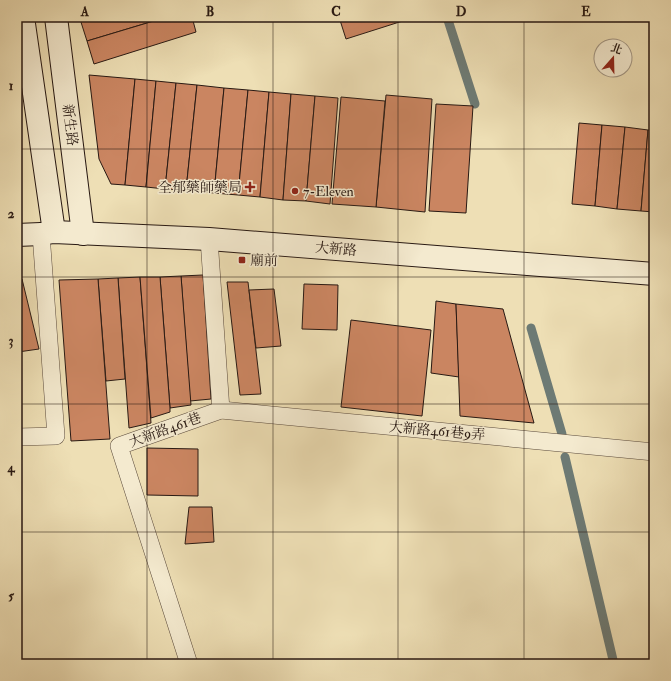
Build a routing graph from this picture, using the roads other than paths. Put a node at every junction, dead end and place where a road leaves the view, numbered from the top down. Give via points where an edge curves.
1 (24, 17) edge
2 (56, 17) edge
3 (47, 233) junction
4 (83, 234) junction
5 (17, 235) edge
6 (209, 239) junction
7 (654, 274) edge
8 (221, 410) junction
9 (17, 437) edge
10 (654, 452) edge
11 (189, 664) edge

1 - 3 main road
2 - 4 main road, 新生路
3 - 4 main road, 大新路
3 - 5 main road, 大新路
3 - 9 lane via 56,436
4 - 6 main road, 大新路
6 - 7 main road, 大新路
6 - 8 lane
8 - 10 lane, 大新路461巷9弄
8 - 11 lane, 大新路461巷 via 119,446

